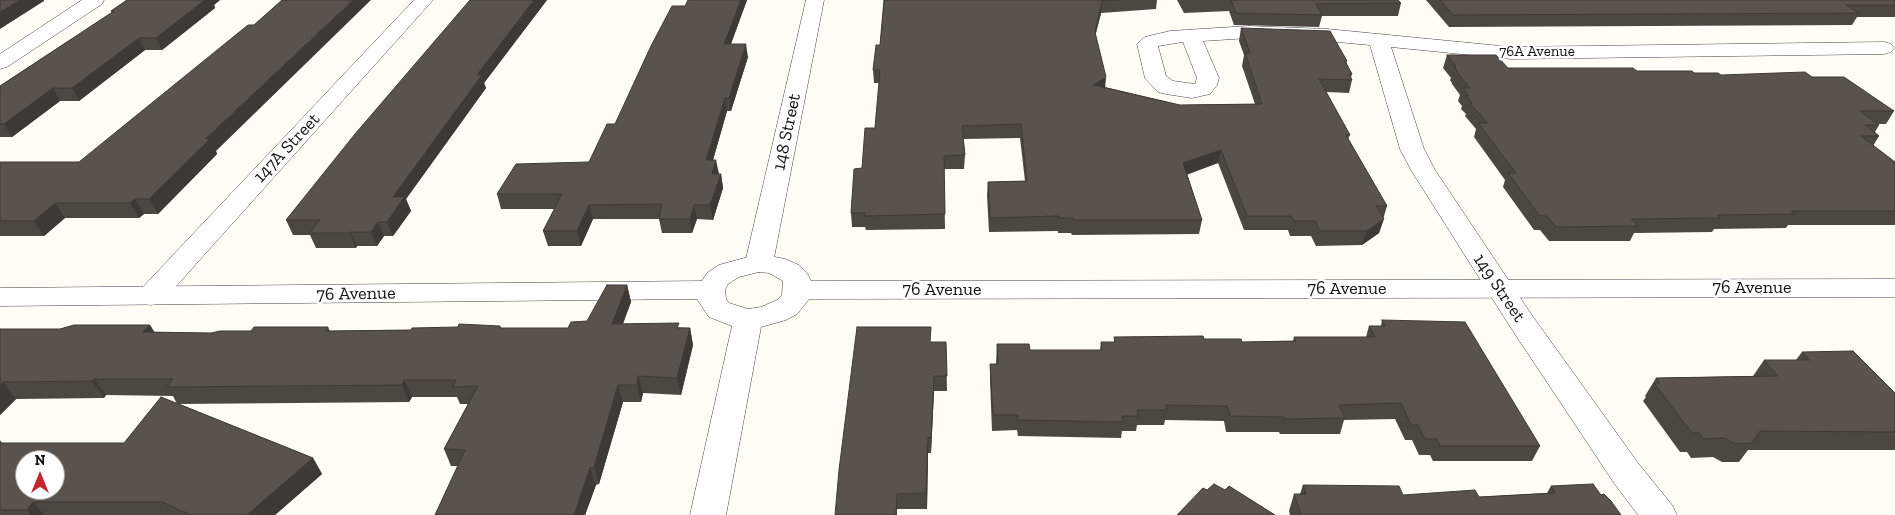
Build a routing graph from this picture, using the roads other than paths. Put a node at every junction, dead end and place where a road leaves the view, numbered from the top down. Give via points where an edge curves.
1 (95, 0) edge
2 (424, 0) edge
3 (815, 0) edge
4 (1191, 36) dead end
5 (1379, 41) junction
6 (1884, 48) dead end
7 (0, 63) edge
8 (759, 263) junction
9 (1895, 288) edge
10 (1500, 289) junction
11 (712, 290) junction
12 (798, 290) junction
13 (151, 296) junction
14 (0, 297) edge
15 (748, 319) junction
16 (708, 515) edge
17 (1659, 515) edge

1 - 7 street
2 - 13 street, 147A Street
3 - 8 street, 148 Street
4 - 5 street, 76A Avenue via 1276,32
5 - 6 street, 76A Avenue via 1511,53
5 - 10 street, 149 Street via 1417,160
8 - 11 street via 729,271 717,279
8 - 12 street via 789,271 797,279
9 - 10 street, 76 Avenue
10 - 12 street, 76 Avenue
10 - 17 street, 149 Street via 1626,473
11 - 13 street, 76 Avenue
11 - 15 street via 712,300 719,310
12 - 15 street via 787,307
13 - 14 street, 76 Avenue
15 - 16 street

